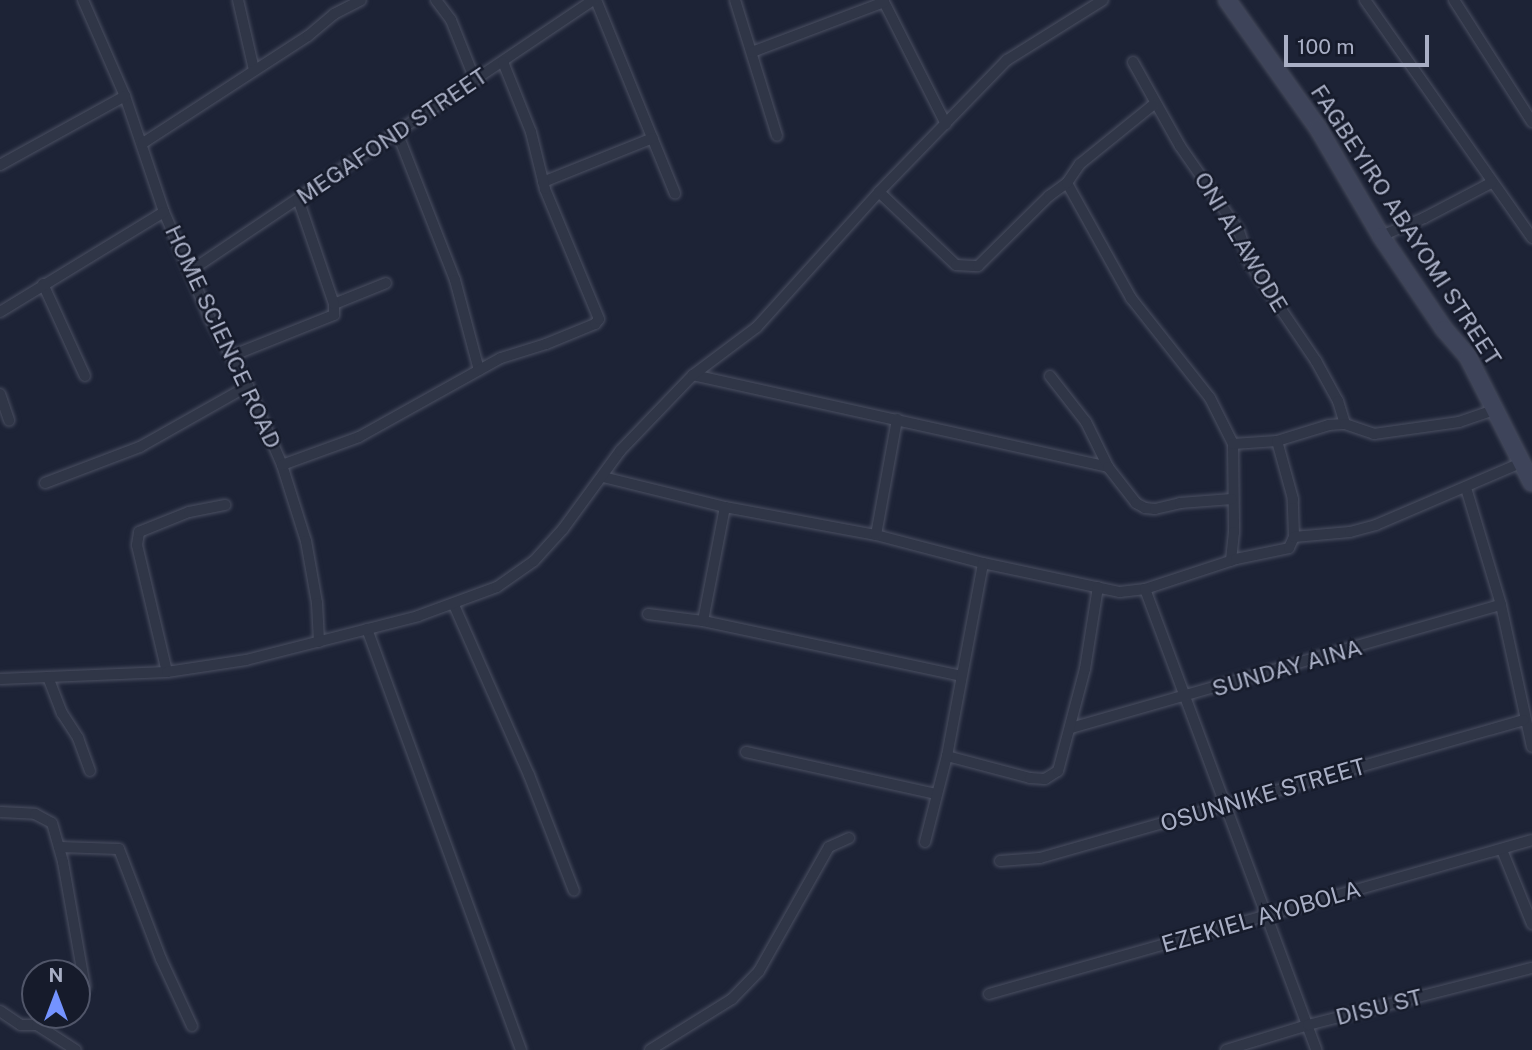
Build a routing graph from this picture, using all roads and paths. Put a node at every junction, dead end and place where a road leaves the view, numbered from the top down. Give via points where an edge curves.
1 (83, 0) edge
2 (238, 0) edge
3 (361, 0) edge
4 (436, 0) edge
5 (595, 0) edge
6 (735, 0) edge
7 (1103, 0) edge
8 (1227, 0) edge
9 (1365, 0) edge
10 (1454, 0) edge
11 (883, 1) edge
12 (579, 5) edge
13 (752, 52) junction
14 (503, 61) junction
15 (1133, 62) dead end
16 (254, 70) junction
17 (475, 80) junction
18 (125, 96) junction
19 (1154, 104) junction
20 (1532, 122) edge
21 (946, 124) junction
22 (397, 132) junction
23 (778, 136) dead end
24 (653, 138) junction
25 (143, 143) junction
26 (0, 165) edge
27 (543, 182) junction
28 (1067, 183) junction
29 (1491, 183) junction
30 (879, 192) junction
31 (675, 194) dead end
32 (298, 199) junction
33 (164, 212) junction
34 (1381, 236) junction
35 (1532, 238) edge
36 (190, 271) junction
37 (386, 283) dead end
38 (43, 284) junction
39 (334, 304) junction
40 (0, 312) edge
41 (232, 356) junction
42 (478, 370) junction
43 (693, 374) junction
44 (85, 376) dead end
45 (1050, 376) dead end
46 (248, 386) junction
47 (0, 394) edge
48 (1497, 409) junction
49 (897, 419) junction
50 (9, 420) dead end
51 (1345, 424) junction
52 (1278, 441) junction
53 (1233, 444) junction
54 (1523, 462) junction
55 (282, 465) junction
56 (1108, 467) junction
57 (603, 477) junction
58 (45, 483) dead end
59 (1532, 483) edge
60 (1466, 488) junction
61 (1232, 499) junction
62 (225, 505) dead end
63 (725, 507) junction
64 (876, 535) junction
65 (1294, 537) junction
66 (1231, 561) junction
67 (984, 563) junction
68 (1098, 587) junction
69 (1145, 589) junction
70 (454, 605) junction
71 (1501, 605) junction
72 (648, 614) dead end
73 (703, 621) junction
74 (367, 629) junction
75 (319, 642) junction
76 (167, 672) junction
77 (961, 676) junction
78 (48, 677) junction
79 (0, 679) edge
80 (1185, 696) junction
81 (1524, 720) junction
82 (1071, 728) junction
83 (1532, 747) edge
84 (746, 752) dead end
85 (947, 756) junction
86 (90, 771) dead end
87 (935, 794) junction
88 (1226, 806) junction
89 (0, 812) edge
90 (849, 838) dead end
91 (1532, 840) edge
92 (925, 842) dead end
93 (59, 847) junction
94 (1502, 850) junction
95 (1000, 861) dead end
96 (574, 891) dead end
97 (1266, 915) junction
98 (1532, 924) edge
99 (80, 959) edge
100 (1532, 968) edge
101 (989, 994) dead end
102 (0, 1011) edge
103 (1308, 1025) junction
104 (192, 1026) dead end
105 (76, 1050) edge
106 (521, 1050) edge
107 (650, 1050) edge
108 (1226, 1050) edge
109 (1316, 1050) edge

1 - 18 street, HOME SCIENCE ROAD
2 - 16 street
3 - 16 street
4 - 17 street via 451,20
5 - 12 street, MEGAFOND STREET
5 - 24 street
6 - 13 street
7 - 21 street via 1007,60
8 - 34 street, FAGBEYIRO ABAYOMI STREET via 1318,128
9 - 29 street
10 - 20 street
11 - 13 street
11 - 21 street
12 - 14 street, MEGAFOND STREET
13 - 23 street
14 - 17 street, MEGAFOND STREET
14 - 27 street via 531,132
15 - 19 street, ONI ALAWODE
16 - 25 street
17 - 22 street, MEGAFOND STREET
18 - 25 street, HOME SCIENCE ROAD
18 - 26 street
19 - 28 street via 1090,155
19 - 51 street, ONI ALAWODE via 1239,231 1249,262 1316,361
21 - 30 street
22 - 32 street, MEGAFOND STREET
22 - 42 street via 455,280
24 - 27 street
24 - 31 street
25 - 33 street, HOME SCIENCE ROAD
27 - 42 street via 599,319
28 - 30 street via 978,266 966,267 956,265
28 - 53 street via 1131,298 1210,398
29 - 34 street
29 - 35 street
30 - 43 street via 757,327
32 - 36 street, MEGAFOND STREET
32 - 39 street
33 - 36 street, HOME SCIENCE ROAD
33 - 38 street
34 - 48 street, FAGBEYIRO ABAYOMI STREET via 1468,357
36 - 41 street, HOME SCIENCE ROAD via 210,320
37 - 39 street
38 - 40 street
38 - 44 street
39 - 41 street via 334,314 326,319
41 - 46 street, HOME SCIENCE ROAD
42 - 55 street via 359,437
43 - 49 street
43 - 57 street via 620,451
45 - 56 street via 1086,422
46 - 55 street, HOME SCIENCE ROAD
46 - 58 street via 140,447
47 - 50 street
48 - 51 street via 1459,422 1374,435
48 - 54 street, FAGBEYIRO ABAYOMI STREET
49 - 56 street
49 - 64 street
51 - 52 street via 1314,427
52 - 53 street
52 - 65 street via 1293,499
53 - 61 street
54 - 59 street, FAGBEYIRO ABAYOMI STREET
54 - 60 street
55 - 75 street, HOME SCIENCE ROAD via 306,541
56 - 61 street via 1145,508
57 - 63 street
57 - 70 street via 534,561 497,587
60 - 65 street via 1376,525
60 - 71 street
61 - 66 street
62 - 76 street via 189,512 139,532 137,545
63 - 64 street
63 - 73 street
64 - 67 street
65 - 66 street via 1289,548
66 - 69 street
67 - 68 street
67 - 77 street
68 - 69 street via 1119,592
68 - 82 street
69 - 80 street
70 - 74 street
70 - 96 street
71 - 80 street, SUNDAY AINA
71 - 81 street
72 - 73 street
73 - 77 street
74 - 75 street
74 - 106 street
75 - 76 street via 246,660
76 - 78 street
77 - 85 street
78 - 79 street
78 - 86 street
80 - 82 street, SUNDAY AINA
80 - 88 street
81 - 83 street
81 - 88 street, OSUNNIKE STREET
82 - 85 street via 1058,771 1045,779
84 - 87 street
85 - 87 street
87 - 92 street
88 - 95 street, OSUNNIKE STREET via 1040,858
88 - 97 street
89 - 93 street via 45,817 52,823
90 - 107 street via 829,847 759,971 732,999
91 - 94 street, EZEKIEL AYOBOLA
93 - 99 street
93 - 104 street via 119,849
94 - 97 street, EZEKIEL AYOBOLA
94 - 98 street
97 - 101 street, EZEKIEL AYOBOLA
97 - 103 street
100 - 103 street, DISU ST
102 - 105 street via 21,1024 37,1025
103 - 108 street, DISU ST
103 - 109 street

